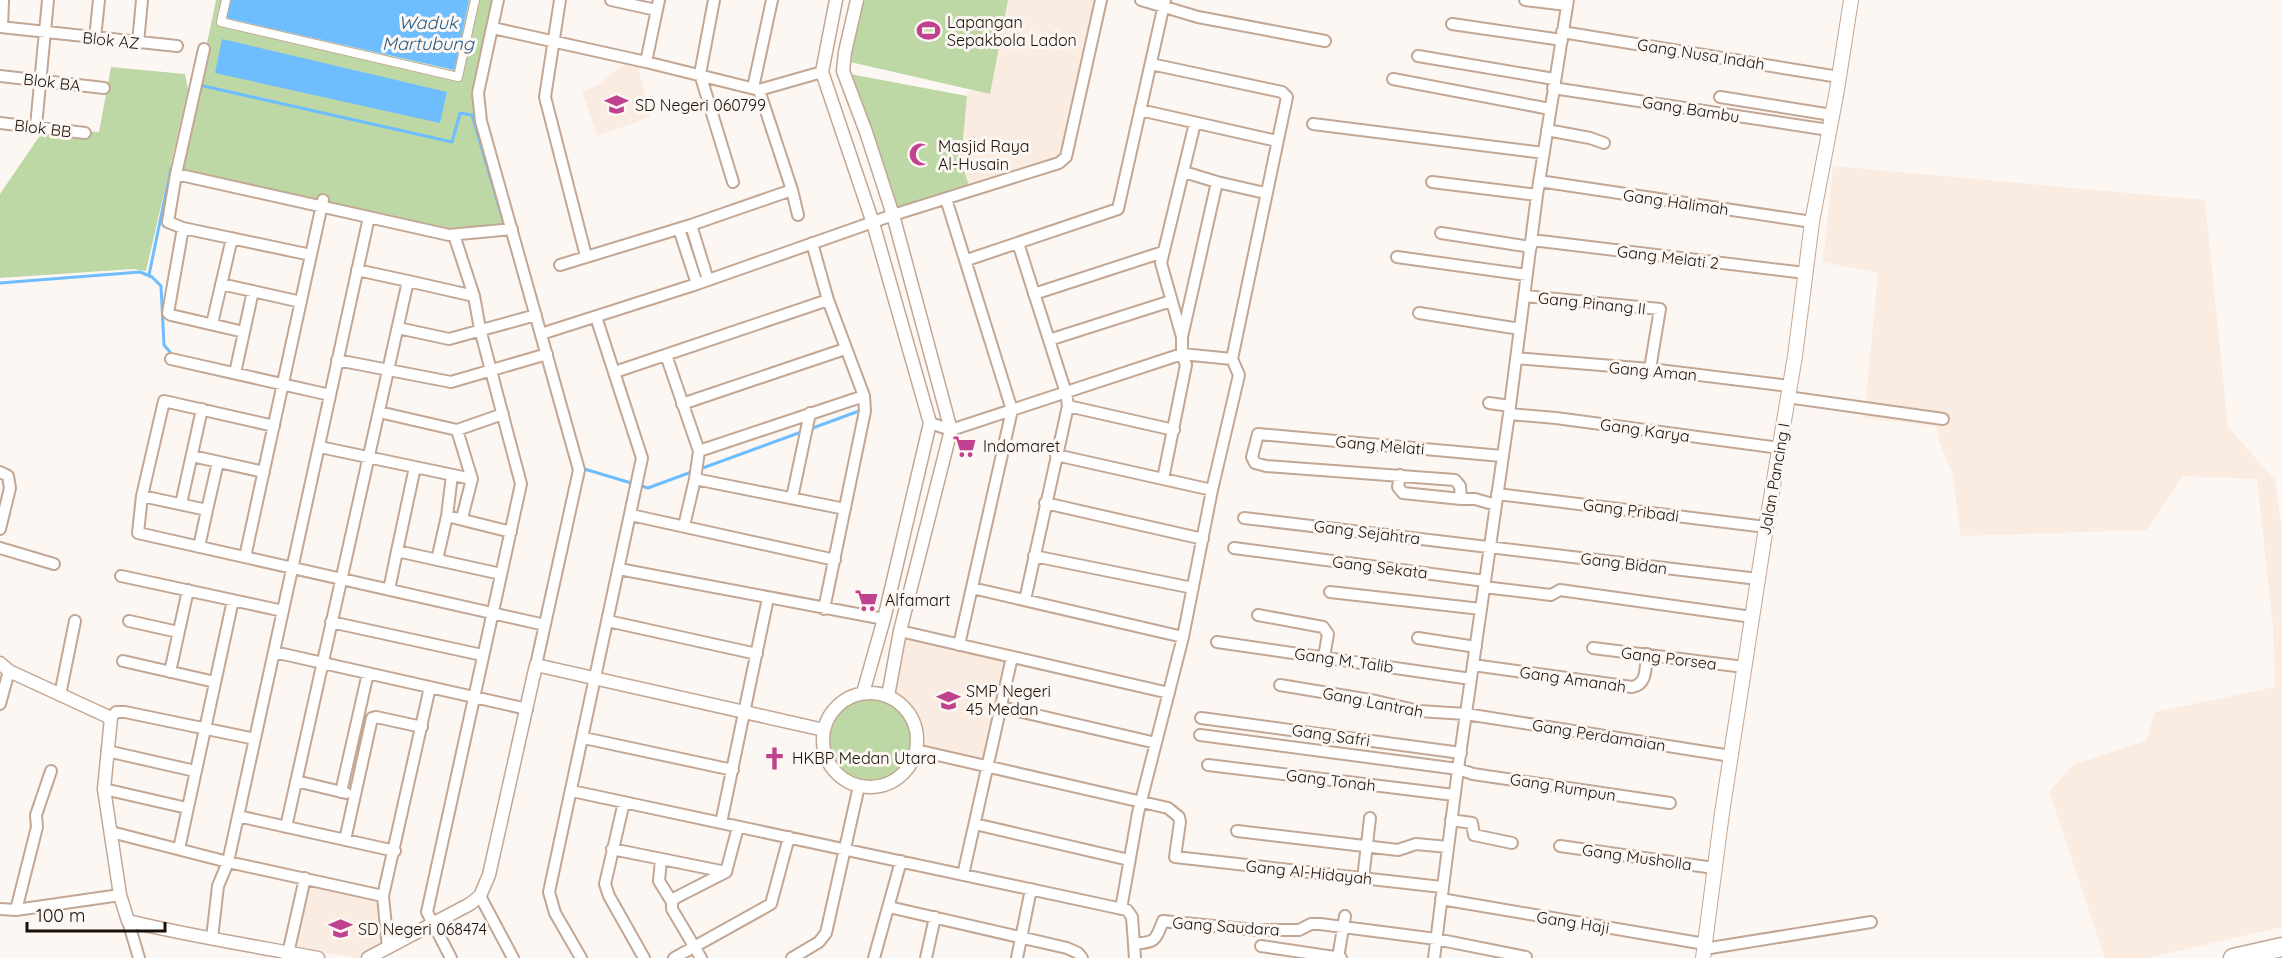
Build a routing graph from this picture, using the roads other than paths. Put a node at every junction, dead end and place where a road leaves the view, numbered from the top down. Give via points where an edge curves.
1 (3, 0) edge
2 (48, 0) edge
3 (99, 0) edge
4 (142, 0) edge
5 (226, 0) edge
6 (475, 0) edge
7 (498, 0) edge
8 (560, 0) edge
9 (611, 0) edge
10 (714, 0) edge
11 (772, 0) edge
12 (836, 0) edge
13 (857, 0) edge
14 (1101, 0) edge
15 (1141, 0) edge
16 (1525, 0) edge
17 (1851, 0) edge
18 (1164, 3) edge
19 (1567, 3) edge
20 (658, 5) edge
21 (1452, 24) dead end
22 (1, 27) edge
23 (493, 28) junction
24 (45, 32) junction
25 (1562, 36) junction
26 (95, 38) junction
27 (552, 41) junction
28 (1325, 41) dead end
29 (138, 43) junction
30 (177, 46) dead end
31 (204, 50) dead end
32 (1418, 56) dead end
33 (646, 62) junction
34 (1151, 64) junction
35 (822, 72) junction
36 (700, 74) junction
37 (0, 76) edge
38 (1839, 77) junction
39 (1393, 79) dead end
40 (40, 80) junction
41 (1554, 83) junction
42 (104, 88) dead end
43 (756, 89) junction
44 (1720, 98) dead end
45 (1550, 109) junction
46 (1140, 110) junction
47 (1832, 116) junction
48 (0, 123) edge
49 (1195, 123) junction
50 (1313, 124) dead end
51 (36, 126) junction
52 (1547, 130) junction
53 (1829, 130) junction
54 (85, 133) dead end
55 (1277, 141) junction
56 (1604, 143) dead end
57 (1544, 153) junction
58 (176, 171) junction
59 (1184, 172) junction
60 (733, 182) dead end
61 (1217, 182) junction
62 (1432, 182) dead end
63 (1539, 182) junction
64 (792, 190) junction
65 (1265, 193) junction
66 (1537, 195) junction
67 (946, 199) junction
68 (322, 203) junction
69 (798, 214) dead end
70 (893, 215) junction
71 (369, 217) junction
72 (1812, 222) junction
73 (873, 223) junction
74 (685, 227) junction
75 (183, 228) junction
76 (507, 229) junction
77 (1441, 233) dead end
78 (454, 235) junction
79 (232, 238) junction
80 (812, 243) junction
81 (1018, 243) junction
82 (1531, 243) junction
83 (1163, 252) junction
84 (311, 255) junction
85 (586, 256) junction
86 (1396, 256) dead end
87 (967, 260) junction
88 (560, 265) dead end
89 (357, 270) junction
90 (1805, 273) junction
91 (1527, 275) junction
92 (408, 281) junction
93 (703, 282) junction
94 (221, 284) junction
95 (253, 291) junction
96 (1034, 294) junction
97 (474, 296) junction
98 (1525, 296) junction
99 (828, 300) junction
100 (1171, 301) junction
101 (301, 302) junction
102 (1419, 313) dead end
103 (532, 316) junction
104 (596, 317) junction
105 (212, 324) junction
106 (398, 328) junction
107 (480, 329) junction
108 (1520, 329) junction
109 (244, 332) junction
110 (541, 334) junction
111 (1182, 337) junction
112 (1049, 340) junction
113 (845, 349) junction
114 (1182, 354) junction
115 (544, 355) junction
116 (666, 355) junction
117 (1516, 358) junction
118 (171, 359) dead end
119 (1232, 359) junction
120 (338, 360) junction
121 (1650, 369) junction
122 (388, 370) junction
123 (491, 371) junction
124 (615, 372) junction
125 (235, 373) junction
126 (283, 384) junction
127 (1788, 392) junction
128 (1066, 393) junction
129 (330, 394) junction
130 (864, 396) junction
131 (1489, 403) dead end
132 (682, 404) junction
133 (1068, 406) junction
134 (202, 410) junction
135 (1012, 410) junction
136 (1510, 410) junction
137 (379, 412) junction
138 (810, 413) junction
139 (503, 414) junction
140 (1943, 419) dead end
141 (930, 423) junction
142 (274, 426) junction
143 (457, 430) junction
144 (951, 430) junction
145 (1174, 430) junction
146 (320, 447) junction
147 (1780, 448) junction
148 (699, 451) junction
149 (1056, 455) junction
150 (192, 456) junction
151 (1502, 456) junction
152 (368, 458) junction
153 (218, 462) junction
154 (415, 467) junction
155 (0, 472) edge
156 (264, 472) junction
157 (696, 473) junction
158 (452, 475) junction
159 (1400, 475) junction
160 (1163, 479) junction
161 (472, 480) junction
162 (1212, 490) junction
163 (142, 496) junction
164 (792, 498) junction
165 (1461, 499) junction
166 (1497, 500) junction
167 (1045, 503) junction
168 (181, 504) junction
169 (845, 509) junction
170 (207, 510) junction
171 (631, 515) junction
172 (447, 516) junction
173 (462, 518) junction
174 (1244, 518) dead end
175 (684, 526) junction
176 (1766, 527) junction
177 (0, 529) edge
178 (511, 532) junction
179 (1203, 539) junction
180 (1490, 546) junction
181 (199, 547) junction
182 (0, 548) edge
183 (1234, 548) dead end
184 (397, 551) junction
185 (1034, 556) junction
186 (245, 557) junction
187 (437, 560) junction
188 (835, 560) junction
189 (54, 564) dead end
190 (292, 568) junction
191 (619, 569) junction
192 (501, 574) junction
193 (121, 576) dead end
194 (341, 579) junction
195 (1758, 579) junction
196 (1484, 584) junction
197 (972, 588) junction
198 (1193, 588) junction
199 (188, 590) junction
200 (389, 590) junction
201 (1330, 592) dead end
202 (768, 598) junction
203 (233, 600) junction
204 (1024, 600) junction
205 (824, 609) junction
206 (1481, 609) junction
207 (283, 611) junction
208 (493, 613) junction
209 (1258, 615) dead end
210 (1752, 617) junction
211 (884, 619) junction
212 (75, 621) dead end
213 (129, 621) dead end
214 (608, 621) junction
215 (332, 622) junction
216 (545, 625) junction
217 (900, 631) junction
218 (178, 632) junction
219 (1183, 637) junction
220 (1418, 638) dead end
221 (1217, 642) dead end
222 (959, 645) junction
223 (1476, 647) junction
224 (1593, 648) dead end
225 (274, 652) junction
226 (757, 654) junction
227 (1647, 654) junction
228 (482, 655) junction
229 (1012, 657) junction
230 (1324, 657) junction
231 (123, 662) dead end
232 (322, 663) junction
233 (1473, 664) junction
234 (536, 665) junction
235 (4, 667) edge
236 (1744, 667) junction
237 (170, 672) junction
238 (368, 673) junction
239 (596, 679) junction
240 (1472, 679) junction
241 (215, 682) junction
242 (1280, 685) dead end
243 (430, 687) junction
244 (863, 693) junction
245 (1169, 693) junction
246 (60, 695) junction
247 (888, 696) junction
248 (474, 697) junction
249 (0, 704) edge
250 (1001, 707) junction
251 (527, 709) junction
252 (745, 712) junction
253 (1466, 714) junction
254 (111, 718) junction
255 (1200, 718) dead end
256 (422, 727) junction
257 (205, 728) junction
258 (824, 730) junction
259 (1200, 735) dead end
260 (584, 738) junction
261 (255, 739) junction
262 (1156, 743) junction
263 (916, 750) junction
264 (107, 751) junction
265 (1461, 753) junction
266 (1731, 756) junction
267 (1208, 765) dead end
268 (988, 767) junction
269 (1458, 769) junction
270 (733, 770) junction
271 (51, 771) dead end
272 (195, 771) junction
273 (296, 781) junction
274 (860, 786) junction
275 (104, 789) junction
276 (572, 791) junction
277 (341, 792) junction
278 (355, 795) junction
279 (1454, 795) junction
280 (624, 802) junction
281 (1142, 802) junction
282 (1670, 803) dead end
283 (188, 808) junction
284 (238, 816) junction
285 (1370, 818) dead end
286 (1451, 820) junction
287 (721, 823) junction
288 (975, 824) junction
289 (286, 826) junction
290 (738, 826) junction
291 (1237, 831) dead end
292 (111, 832) junction
293 (789, 837) junction
294 (345, 840) junction
295 (1512, 843) dead end
296 (1560, 846) dead end
297 (1367, 847) junction
298 (1448, 847) junction
299 (178, 849) junction
300 (612, 849) junction
301 (845, 849) junction
302 (395, 851) junction
303 (661, 859) junction
304 (1129, 860) junction
305 (901, 861) junction
306 (228, 862) junction
307 (1714, 868) junction
308 (726, 872) junction
309 (963, 875) junction
310 (305, 878) junction
311 (1363, 879) junction
312 (1442, 887) junction
313 (1031, 889) junction
314 (120, 895) junction
315 (384, 896) junction
316 (480, 896) junction
317 (1441, 899) junction
318 (672, 902) junction
319 (889, 907) junction
320 (0, 909) edge
321 (1121, 909) junction
322 (16, 910) junction
323 (935, 917) junction
324 (128, 921) junction
325 (1344, 921) junction
326 (1871, 922) dead end
327 (433, 925) junction
328 (1022, 937) junction
329 (212, 938) junction
330 (1436, 939) junction
331 (1134, 944) junction
332 (1261, 946) dead end
333 (695, 947) junction
334 (2282, 947) edge
335 (388, 948) junction
336 (1704, 950) edge
337 (288, 955) edge
338 (1526, 957) edge
339 (139, 958) edge
340 (318, 958) edge
341 (368, 958) edge
342 (451, 958) edge
343 (513, 958) edge
344 (581, 958) edge
345 (644, 958) edge
346 (674, 958) edge
347 (701, 958) edge
348 (792, 958) edge
349 (874, 958) edge
350 (926, 958) edge
351 (1017, 958) edge
352 (1082, 958) edge
353 (1135, 958) edge
354 (1340, 958) edge
355 (1434, 958) edge
356 (2233, 958) edge

1 - 22 street
2 - 24 street
3 - 26 street
4 - 29 street
5 - 6 street via 221,22 458,77
7 - 23 street
8 - 27 street
9 - 20 street
10 - 36 street
11 - 43 street
12 - 35 street
13 - 70 street via 843,71
14 - 67 street via 1066,157
15 - 18 street
16 - 19 street
17 - 38 main road, Jalan Pancing I
18 - 28 street via 1198,17
18 - 34 street
19 - 25 street
20 - 33 street
21 - 25 street, Gang Nusa Indah
22 - 24 street, Blok AZ
23 - 27 street
23 - 76 street via 478,108
24 - 26 street, Blok AZ
24 - 40 street
25 - 38 street, Gang Nusa Indah
25 - 41 street
26 - 29 street, Blok AZ
27 - 33 street
27 - 85 street via 545,97
29 - 30 street, Blok AZ
31 - 58 street
32 - 41 street, Gang Bambu
33 - 36 street
34 - 46 street
34 - 55 street via 1282,92 1287,97
35 - 43 street
35 - 73 street
36 - 43 street
36 - 60 street
37 - 40 street, Blok BA
38 - 47 main road, Jalan Pancing I
39 - 45 street
40 - 42 street, Blok BA
40 - 51 street
41 - 45 street
41 - 53 street, Gang Bambu
43 - 64 street
44 - 47 street
45 - 52 street
46 - 49 street
46 - 81 street via 1118,209
47 - 53 main road, Jalan Pancing I
48 - 51 street, Blok BB
49 - 55 street
49 - 59 street
50 - 57 street
51 - 54 street, Blok BB
52 - 56 street
52 - 57 street
53 - 72 main road, Jalan Pancing I
55 - 65 street
57 - 63 street
58 - 68 street
58 - 75 street via 168,221
59 - 61 street
59 - 83 street
61 - 65 street
61 - 111 street
62 - 66 street
63 - 66 street
63 - 72 street, Gang Halimah
64 - 69 street
64 - 74 street
65 - 119 street
66 - 82 street
67 - 70 street
67 - 87 street
68 - 71 street
68 - 84 street
70 - 73 street
70 - 144 street
71 - 78 street
71 - 89 street
72 - 90 main road, Jalan Pancing I
73 - 80 street
73 - 141 street
74 - 85 street
74 - 93 street
75 - 79 street
75 - 105 street via 168,313
76 - 78 street
76 - 103 street
77 - 82 street, Gang Melati 2
78 - 97 street
79 - 84 street
79 - 94 street
80 - 93 street
80 - 99 street
81 - 87 street
81 - 96 street
82 - 90 street, Gang Melati 2
82 - 91 street
83 - 96 street
83 - 100 street via 1161,267
84 - 101 street
85 - 88 street
86 - 91 street
87 - 135 street
89 - 92 street
89 - 120 street
90 - 127 main road, Jalan Pancing I
91 - 98 street
92 - 97 street
92 - 106 street
93 - 104 street
94 - 95 street
94 - 105 street
95 - 101 street
95 - 109 street
96 - 112 street
97 - 107 street
98 - 108 street
98 - 121 street, Gang Pinang II via 1660,309
99 - 113 street
99 - 116 street
100 - 111 street
100 - 112 street
101 - 126 street
102 - 108 street
103 - 107 street
103 - 110 street
104 - 110 street
104 - 124 street
105 - 109 street
106 - 107 street via 449,339
106 - 122 street
107 - 123 street
108 - 117 street
109 - 125 street
110 - 115 street
111 - 114 street
112 - 128 street
113 - 130 street
113 - 132 street
114 - 119 street
114 - 128 street
114 - 145 street via 1186,365
115 - 123 street
115 - 216 street via 579,467
116 - 124 street
116 - 132 street
117 - 121 street, Gang Aman
117 - 136 street
118 - 125 street
119 - 162 street via 1239,375
120 - 122 street
120 - 129 street
121 - 127 street, Gang Aman
122 - 123 street via 451,382
122 - 137 street
123 - 139 street
124 - 171 street via 642,458
125 - 126 street
126 - 129 street
126 - 142 street
127 - 140 street, Gang Aman
127 - 147 main road, Jalan Pancing I
128 - 133 street
128 - 135 street
129 - 146 street
130 - 138 street
130 - 169 street via 865,411
131 - 136 street, Gang Karya
132 - 148 street
133 - 145 street
133 - 149 street
134 - 142 street
134 - 150 street
134 - 163 street via 162,403
135 - 144 street
135 - 197 street
136 - 147 street, Gang Karya
136 - 151 street
137 - 143 street
137 - 152 street
138 - 148 street
138 - 164 street
139 - 143 street
139 - 178 street via 521,484
141 - 144 street
141 - 211 street
142 - 156 street
143 - 161 street
144 - 217 street
145 - 160 street
146 - 152 street
146 - 190 street
147 - 176 main road, Jalan Pancing I
148 - 157 street
149 - 160 street
149 - 167 street
150 - 153 street
150 - 168 street
151 - 159 street, Gang Melati via 1258,434 1252,457 1255,463
151 - 166 street
152 - 154 street
152 - 194 street
153 - 156 street
153 - 170 street
154 - 158 street
154 - 184 street
155 - 177 street via 8,476 10,488
156 - 186 street
157 - 164 street
157 - 175 street
158 - 161 street
158 - 172 street
159 - 165 street via 1455,480
159 - 165 street, Gang Pribadi via 1398,487 1402,493
160 - 162 street
161 - 173 street
162 - 179 street
163 - 168 street
163 - 181 street via 138,533
164 - 169 street
165 - 166 street, Gang Pribadi
166 - 176 street, Gang Pribadi
166 - 180 street
167 - 179 street
167 - 185 street
168 - 170 street
169 - 188 street
170 - 181 street
171 - 175 street
171 - 191 street
172 - 173 street
172 - 187 street
173 - 178 street
174 - 180 street, Gang Sejahtra
175 - 188 street
176 - 195 main road, Jalan Pancing I
178 - 192 street
179 - 198 street
180 - 195 street, Gang Bidan
180 - 196 street
181 - 186 street
182 - 189 street
183 - 196 street, Gang Sekata
184 - 187 street
184 - 200 street
185 - 198 street
185 - 204 street
186 - 190 street
187 - 192 street
188 - 205 street
190 - 194 street
190 - 207 street
191 - 202 street
191 - 214 street
192 - 208 street
193 - 199 street
194 - 200 street
194 - 215 street
195 - 210 main road, Jalan Pancing I
196 - 206 street
196 - 210 street, Gang Sekata via 1551,595 1560,590
197 - 204 street
197 - 222 street
198 - 219 street
199 - 203 street
199 - 218 street
200 - 208 street
201 - 206 street
202 - 205 street
202 - 226 street
203 - 207 street
203 - 241 street
204 - 219 street
205 - 211 street
206 - 223 street
207 - 225 street
208 - 216 street
208 - 228 street
209 - 230 street via 1323,627 1328,634
210 - 236 main road, Jalan Pancing I
211 - 244 street
212 - 246 street
213 - 218 street
214 - 226 street
214 - 239 street
215 - 228 street
215 - 232 street
216 - 234 street
217 - 222 street
217 - 247 street
218 - 237 street
219 - 245 street
220 - 223 street
221 - 230 street, Gang M. Talib
222 - 229 street
223 - 233 street
224 - 227 street, Gang Porsea
225 - 232 street
225 - 261 street
226 - 252 street
227 - 233 street, Gang Amanah via 1643,680 1632,687
227 - 236 street, Gang Porsea
228 - 248 street
229 - 245 street
229 - 250 street
230 - 240 street, Gang M. Talib
231 - 237 street
232 - 238 street
232 - 273 street
233 - 240 street
234 - 239 street
234 - 251 street
235 - 246 street
235 - 249 street
236 - 266 main road, Jalan Pancing I
237 - 241 street
238 - 243 street
238 - 277 street
239 - 252 street
239 - 260 street
240 - 253 street
241 - 257 street
242 - 253 street, Gang Lantrah via 1419,711
243 - 248 street
243 - 256 street
244 - 247 street
244 - 258 street via 845,700 832,713
245 - 262 street
246 - 254 street
247 - 263 street via 912,718
248 - 251 street
248 - 327 street via 427,912
250 - 262 street
250 - 268 street
251 - 316 street via 489,875
252 - 258 street
252 - 270 street
253 - 265 street
253 - 266 street, Gang Perdamaian
254 - 257 street via 119,711
254 - 264 street
255 - 265 street, Gang Safri
256 - 278 street via 372,718
256 - 302 street
257 - 261 street
257 - 272 street
258 - 274 street via 824,748 831,765 843,778
259 - 269 street, Gang Rumpun
260 - 270 street
260 - 276 street
261 - 284 street
262 - 281 street
263 - 268 street
263 - 274 street via 909,767 896,780 878,787
264 - 272 street
264 - 275 street
265 - 269 street
266 - 307 main road, Jalan Pancing I
267 - 279 street, Gang Tonah
268 - 281 street
268 - 288 street
269 - 279 street
269 - 282 street, Gang Rumpun
270 - 287 street
271 - 322 street via 36,814 37,826
272 - 283 street
273 - 277 street
273 - 289 street
274 - 301 street
275 - 283 street
275 - 292 street
276 - 280 street
276 - 344 street via 549,892 555,913
277 - 278 street
278 - 294 street
279 - 286 street
280 - 287 street
280 - 300 street
281 - 304 street
281 - 311 street, Gang Al-Hidayah via 1168,808 1179,817 1175,857
283 - 299 street
284 - 289 street
284 - 306 street
285 - 297 street
286 - 295 street via 1472,823 1474,835
286 - 298 street
287 - 290 street
288 - 304 street
288 - 309 street
289 - 294 street
290 - 293 street
290 - 308 street
291 - 297 street
292 - 299 street
292 - 314 street
293 - 301 street
293 - 333 street via 771,904
294 - 302 street
296 - 307 street, Gang Musholla
297 - 298 street
297 - 311 street
298 - 312 street
299 - 306 street
300 - 303 street
300 - 345 street via 605,889
301 - 305 street
301 - 348 street via 826,933 819,942
302 - 315 street
303 - 308 street
303 - 318 street via 659,881
304 - 321 street
305 - 309 street
305 - 319 street
306 - 310 street
306 - 329 street via 218,886
307 - 336 main road, Jalan Pancing I
308 - 318 street
309 - 313 street
310 - 315 street
310 - 337 street
311 - 312 street, Gang Al-Hidayah
312 - 317 street
313 - 321 street
313 - 328 street
314 - 322 street
314 - 324 street
315 - 335 street
316 - 327 street
316 - 343 street
317 - 330 street
317 - 336 street, Gang Haji
318 - 333 street via 672,909
319 - 323 street
319 - 349 street
320 - 322 street
321 - 331 street via 1132,916
323 - 328 street
323 - 350 street
324 - 329 street
324 - 339 street
325 - 330 street, Gang Saudara
325 - 331 street, Gang Saudara via 1311,924 1299,930 1163,921 1156,940
325 - 354 street
326 - 336 street, Gang Haji
327 - 335 street
327 - 342 street
328 - 351 street
328 - 352 street via 1067,948
329 - 337 street
330 - 338 street, Gang Saudara
330 - 355 street
331 - 353 street
332 - 354 street
333 - 346 street
333 - 347 street
334 - 356 highway
335 - 341 street
337 - 340 street

